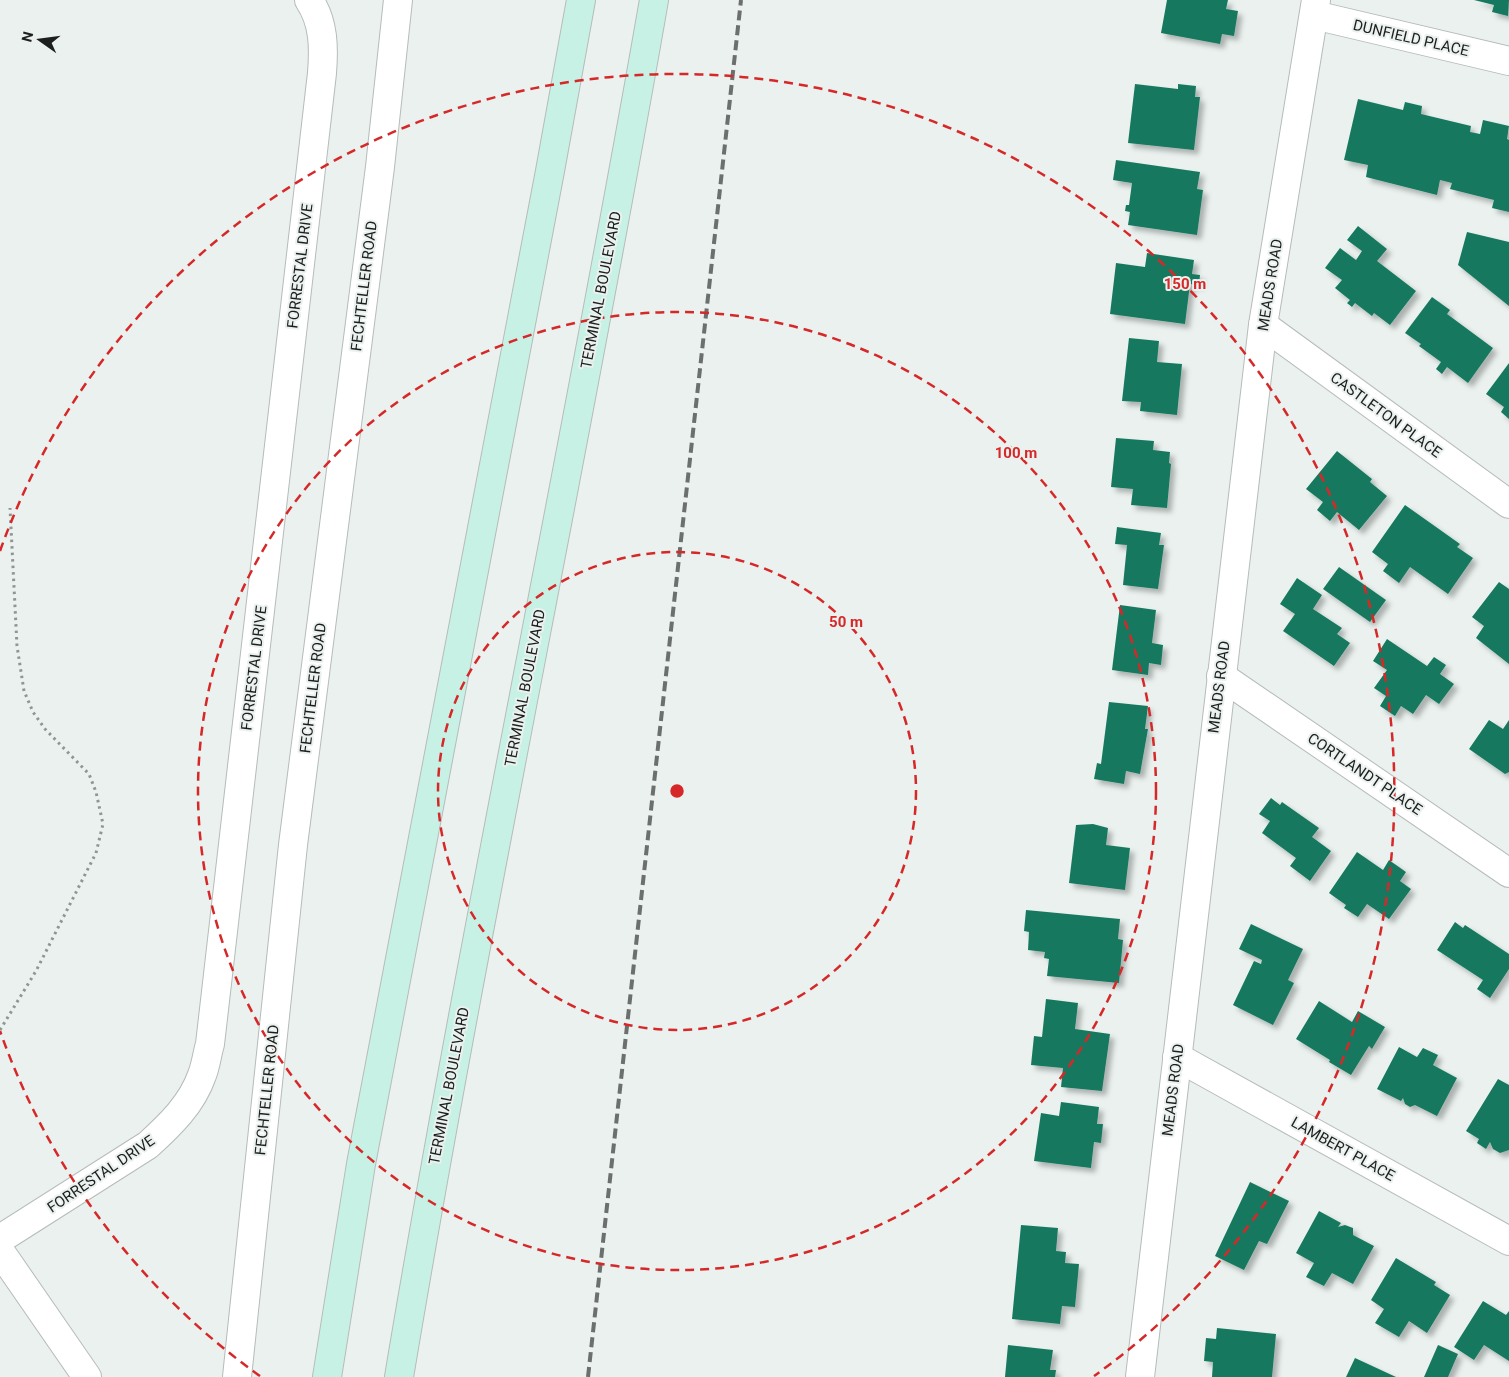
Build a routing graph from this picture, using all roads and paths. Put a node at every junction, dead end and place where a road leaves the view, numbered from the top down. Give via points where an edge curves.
1 (309, 0) edge
2 (398, 0) edge
3 (581, 0) edge
4 (654, 0) edge
5 (1315, 8) edge
6 (1509, 61) edge
7 (1263, 325) junction
8 (1509, 504) edge
9 (10, 508) dead end
10 (1221, 676) junction
11 (1509, 873) edge
12 (0, 1030) edge
13 (1177, 1057) junction
14 (0, 1239) edge
15 (1509, 1241) edge
16 (0, 1252) edge
17 (87, 1377) edge
18 (237, 1377) edge
19 (326, 1377) edge
20 (399, 1377) edge
21 (1140, 1377) edge

1 - 14 street, FORRESTAL DRIVE via 321,27 322,73 210,1044 202,1075 188,1103 167,1128 148,1144
2 - 18 street, FECHTELLER ROAD via 380,166 293,845
3 - 19 main road via 361,1164
4 - 20 main road, TERMINAL BOULEVARD via 434,1167
5 - 6 street, DUNFIELD PLACE
5 - 7 street, MEADS ROAD
7 - 8 street, CASTLETON PLACE
7 - 10 street, MEADS ROAD
9 - 12 path via 17,646 24,692 46,729 88,774 103,824 96,854 36,971
10 - 11 street, CORTLANDT PLACE
10 - 13 street, MEADS ROAD
13 - 15 street, LAMBERT PLACE
13 - 21 street, MEADS ROAD
16 - 17 street

